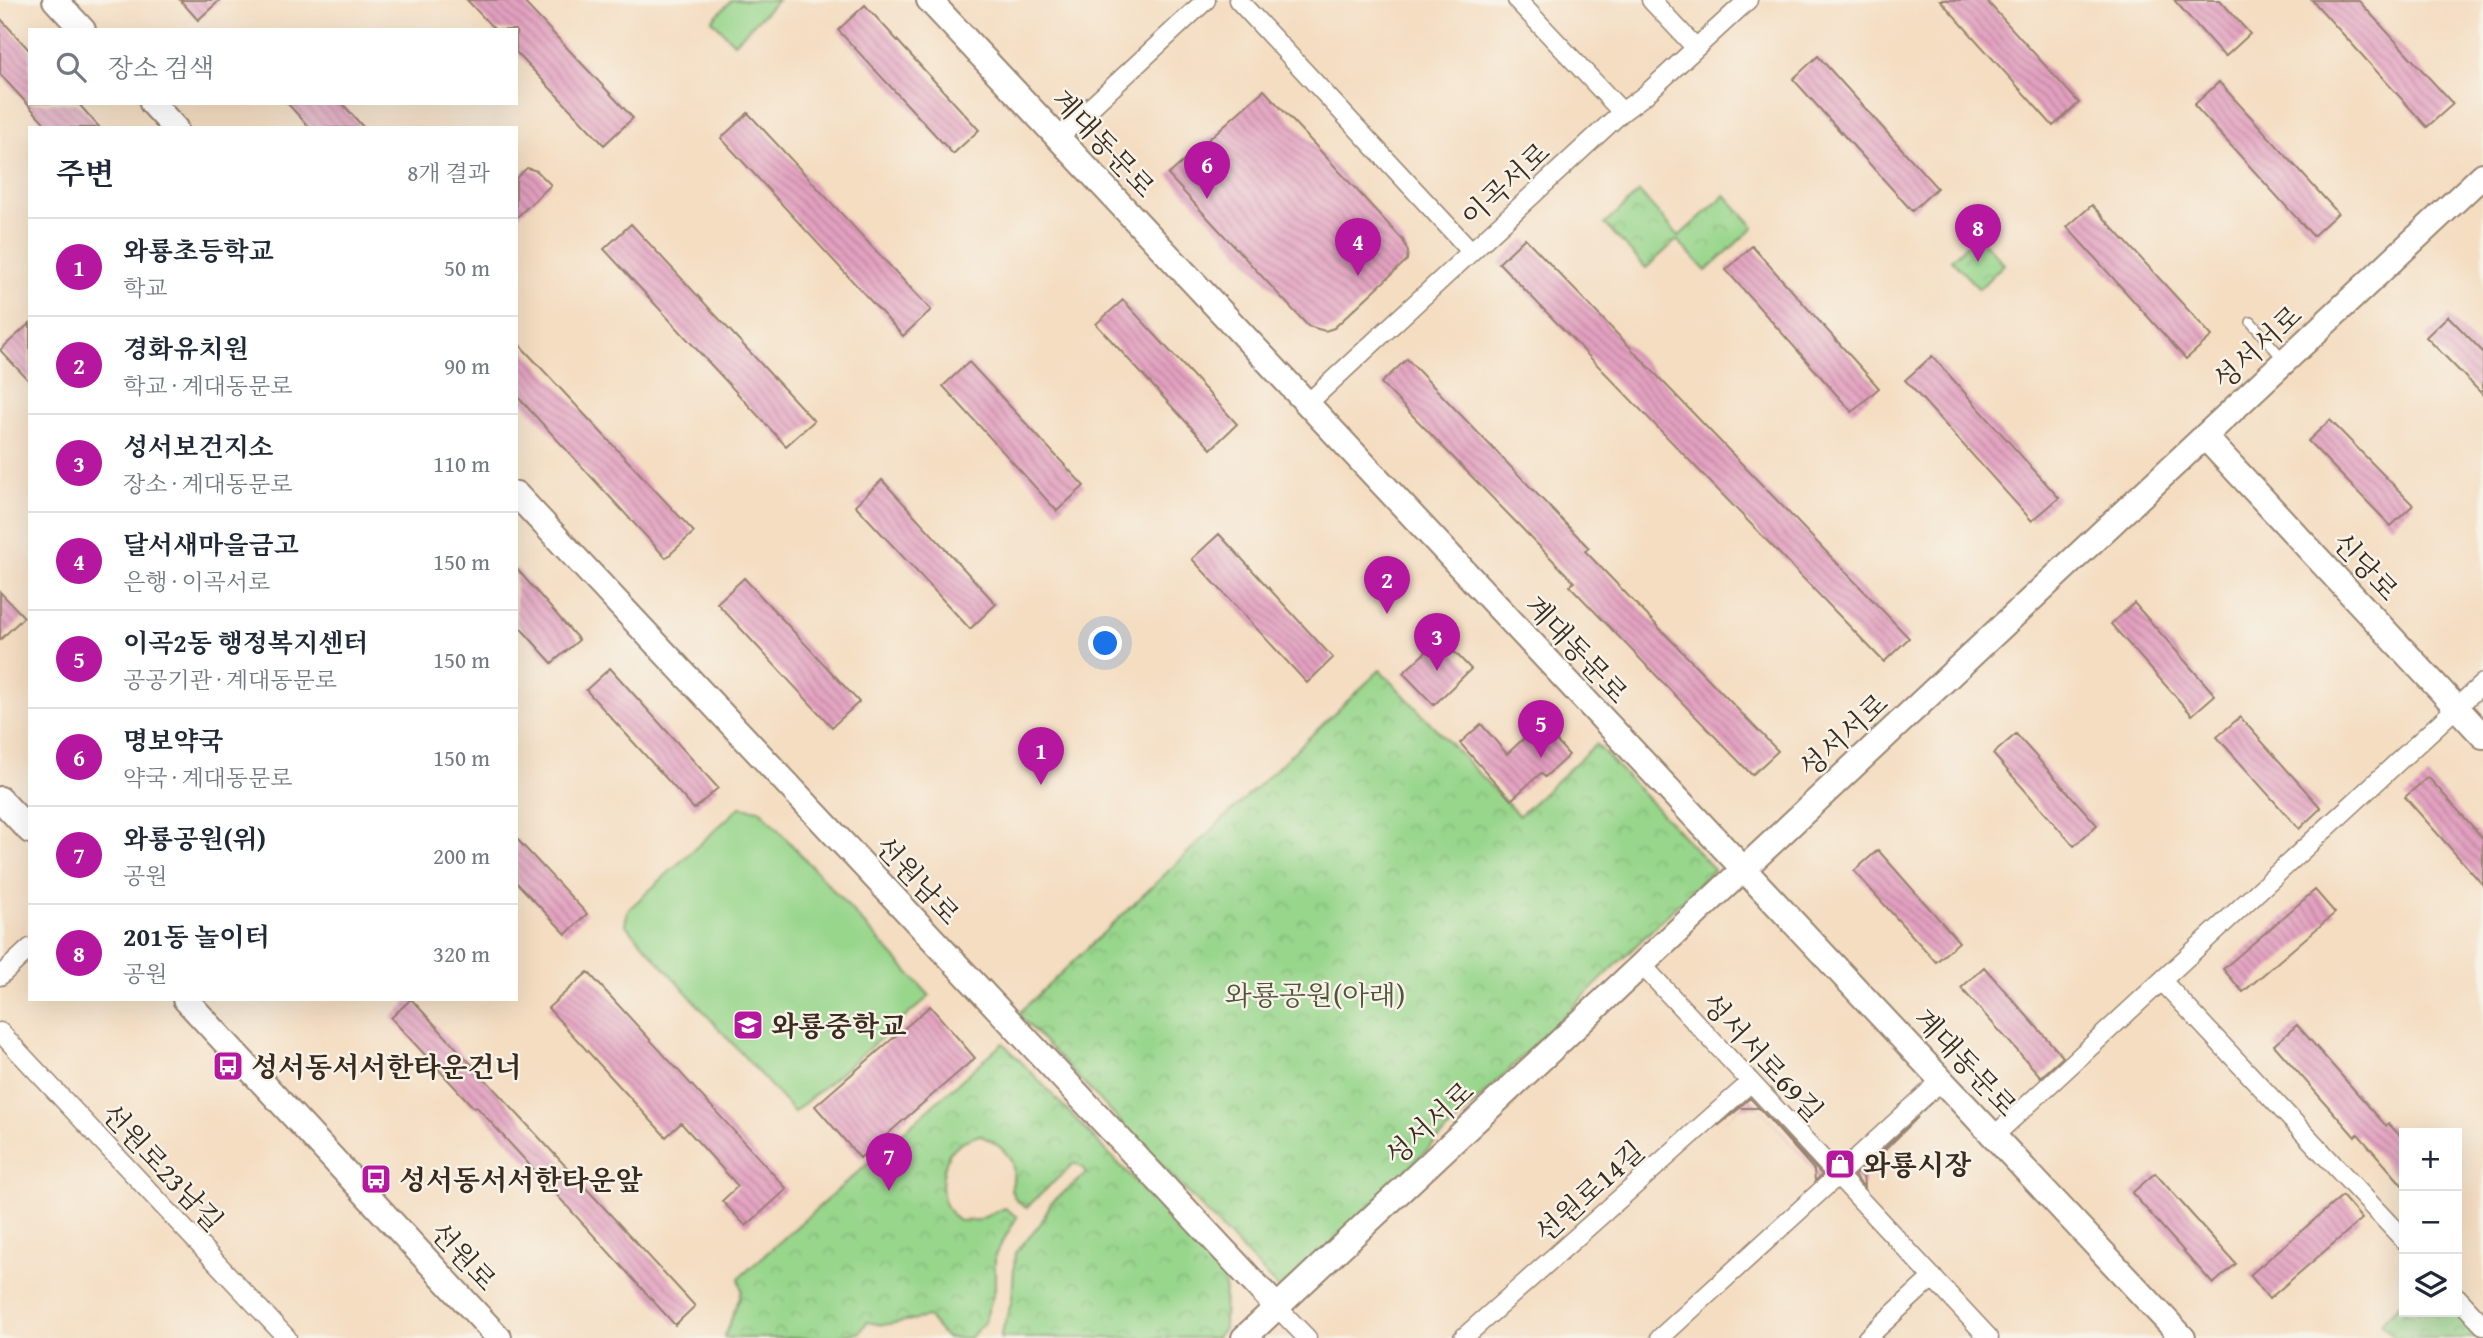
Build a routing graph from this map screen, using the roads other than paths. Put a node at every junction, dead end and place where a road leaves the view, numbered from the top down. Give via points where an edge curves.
1 (55, 0) edge
2 (929, 0) edge
3 (1206, 0) edge
4 (1238, 0) edge
5 (1517, 0) edge
6 (1651, 0) edge
7 (1748, 0) edge
8 (81, 28) edge
9 (1696, 48) junction
10 (154, 105) edge
11 (1622, 112) junction
12 (173, 126) edge
13 (1058, 138) junction
14 (2483, 175) edge
15 (1471, 251) junction
16 (2251, 322) dead end
17 (2285, 361) junction
18 (1307, 404) junction
19 (2205, 437) junction
20 (518, 496) edge
21 (2483, 683) edge
22 (2457, 708) junction
23 (2483, 736) edge
24 (0, 799) edge
25 (28, 829) edge
26 (1743, 870) junction
27 (28, 950) edge
28 (1642, 965) junction
29 (0, 976) edge
30 (2162, 981) junction
31 (187, 1001) edge
32 (0, 1032) edge
33 (1942, 1080) junction
34 (1751, 1082) junction
35 (1994, 1136) junction
36 (1838, 1175) junction
37 (2399, 1235) edge
38 (1933, 1277) junction
39 (2462, 1302) edge
40 (1277, 1307) junction
41 (2483, 1325) edge
42 (288, 1338) edge
43 (499, 1338) edge
44 (1244, 1338) edge
45 (1307, 1338) edge
46 (1463, 1338) edge
47 (1660, 1338) edge
48 (1867, 1338) edge
49 (1989, 1338) edge
50 (2183, 1338) edge

1 - 8 main road
2 - 13 main road, 계대동문로
3 - 13 street
4 - 15 street, 이곡서로
5 - 11 street
6 - 9 street
7 - 9 street, 이곡서로
9 - 11 street, 이곡서로
10 - 12 main road
11 - 15 street, 이곡서로
13 - 18 main road, 계대동문로
14 - 17 main road, 성서서로
15 - 18 street
16 - 17 lane
17 - 19 main road, 성서서로
18 - 26 main road, 계대동문로
19 - 22 main road, 신당로
19 - 26 main road, 성서서로
20 - 40 main road, 선원남로
21 - 22 street
22 - 23 main road, 신당로
22 - 30 street
24 - 25 main road
26 - 28 main road, 성서서로
26 - 33 main road, 계대동문로
27 - 29 street
28 - 34 street, 성서서로69길
28 - 40 main road, 성서서로
30 - 35 street
30 - 37 street
31 - 43 main road, 선원로
32 - 42 street, 선원로23남길
33 - 35 main road, 계대동문로
33 - 36 street
34 - 36 street, 성서서로69길
34 - 46 street, 선원로14길
35 - 50 main road, 계대동문로
36 - 38 street, 성서서로69길
36 - 47 street
38 - 48 street
38 - 49 street, 성서서로69길
39 - 41 street
40 - 44 main road, 성서서로
40 - 45 street

